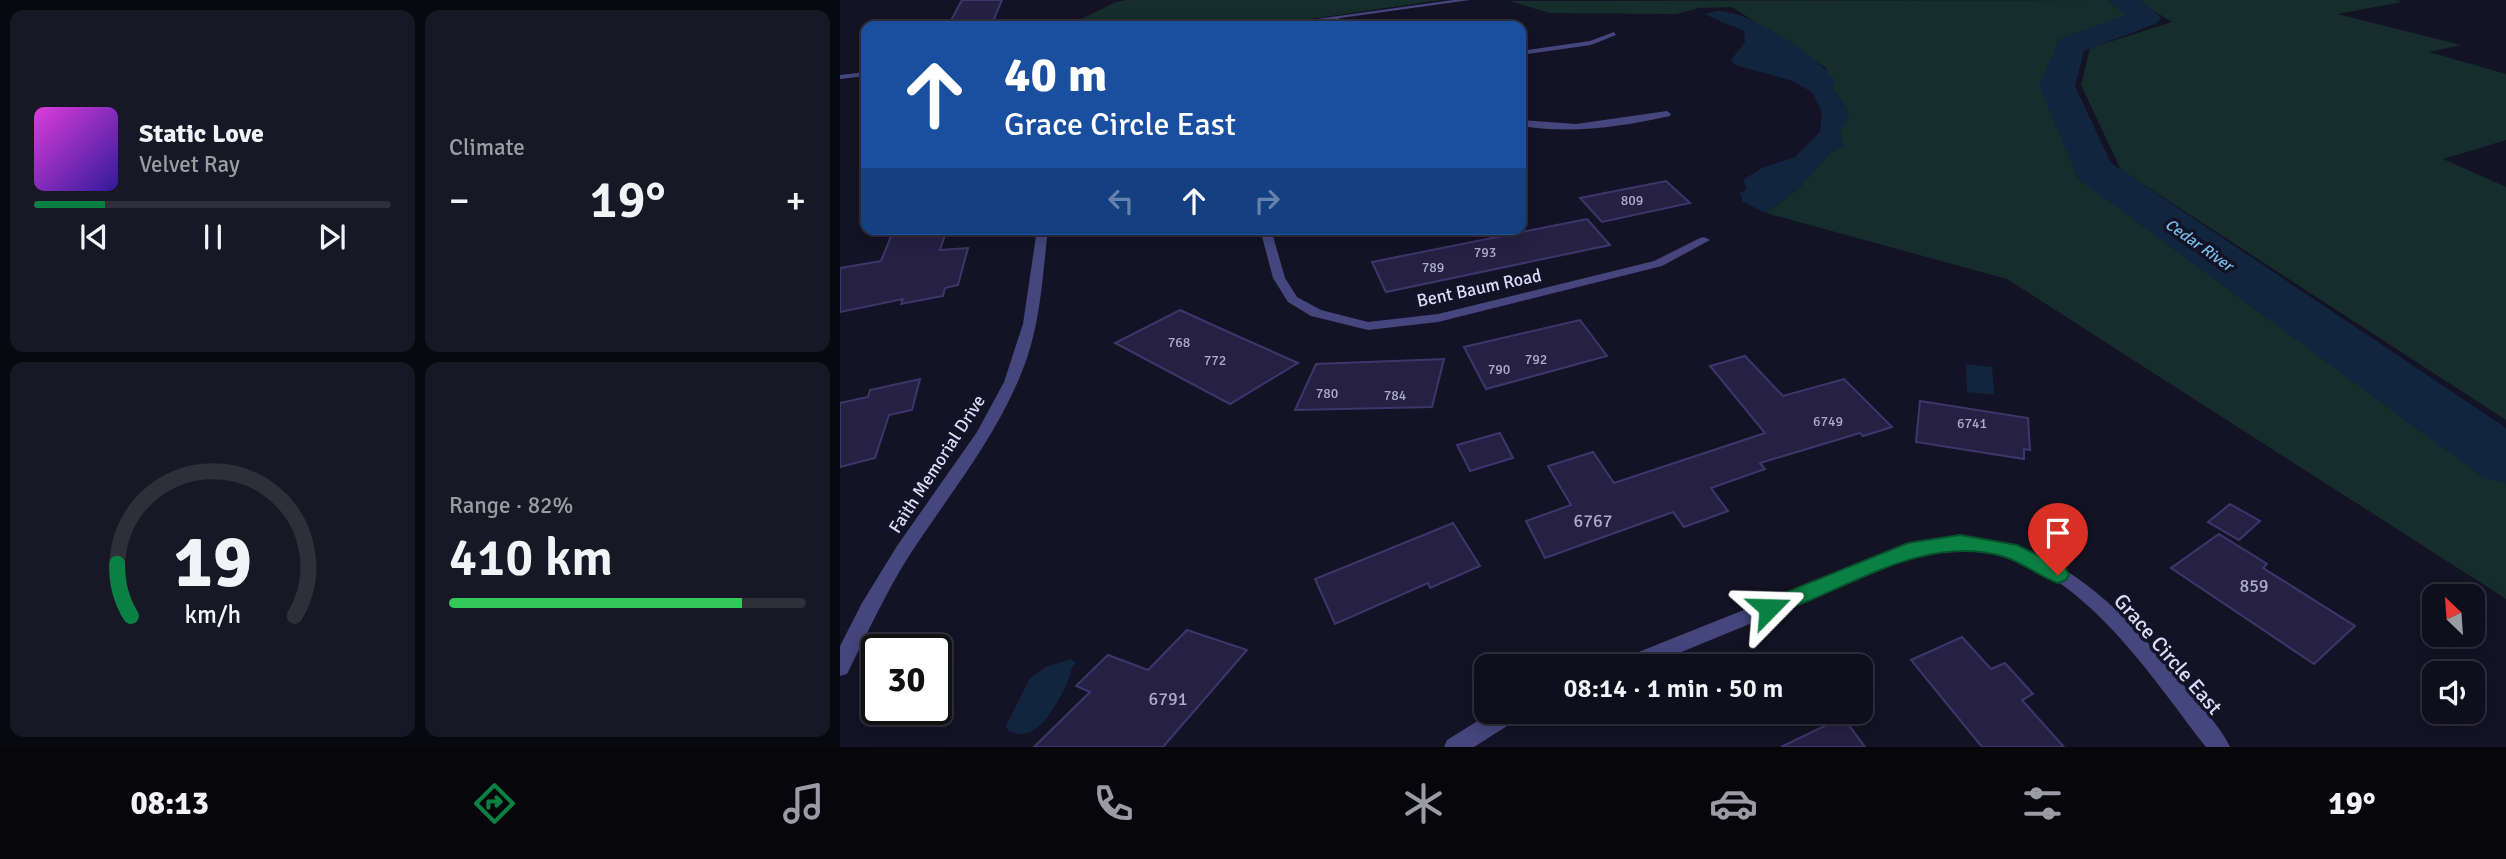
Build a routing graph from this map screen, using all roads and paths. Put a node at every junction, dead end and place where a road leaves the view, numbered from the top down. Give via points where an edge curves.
1 (1467, 0) edge
2 (1336, 18) junction
3 (1311, 21) edge
4 (1339, 21) edge
5 (1614, 34) dead end
6 (1526, 52) edge
7 (861, 75) edge
8 (840, 77) edge
9 (1667, 114) dead end
10 (1526, 124) edge
11 (1041, 235) edge
12 (1267, 235) edge
13 (1704, 240) dead end
14 (1655, 654) edge
15 (840, 668) edge
16 (1492, 724) edge
17 (1455, 747) edge
18 (2219, 747) edge

1 - 2 street
2 - 3 street
2 - 4 street
5 - 6 street via 1591,43
7 - 8 street
9 - 10 street via 1579,127
11 - 15 street, Faith Memorial Drive via 1021,355 995,416 901,554 863,617
12 - 13 street, Bent Baum Road via 1279,278 1292,299 1316,313 1368,326 1438,318 1658,264
14 - 18 street, Grace Circle East via 1915,549 1960,543 2010,550 2076,586 2124,631
16 - 17 street

